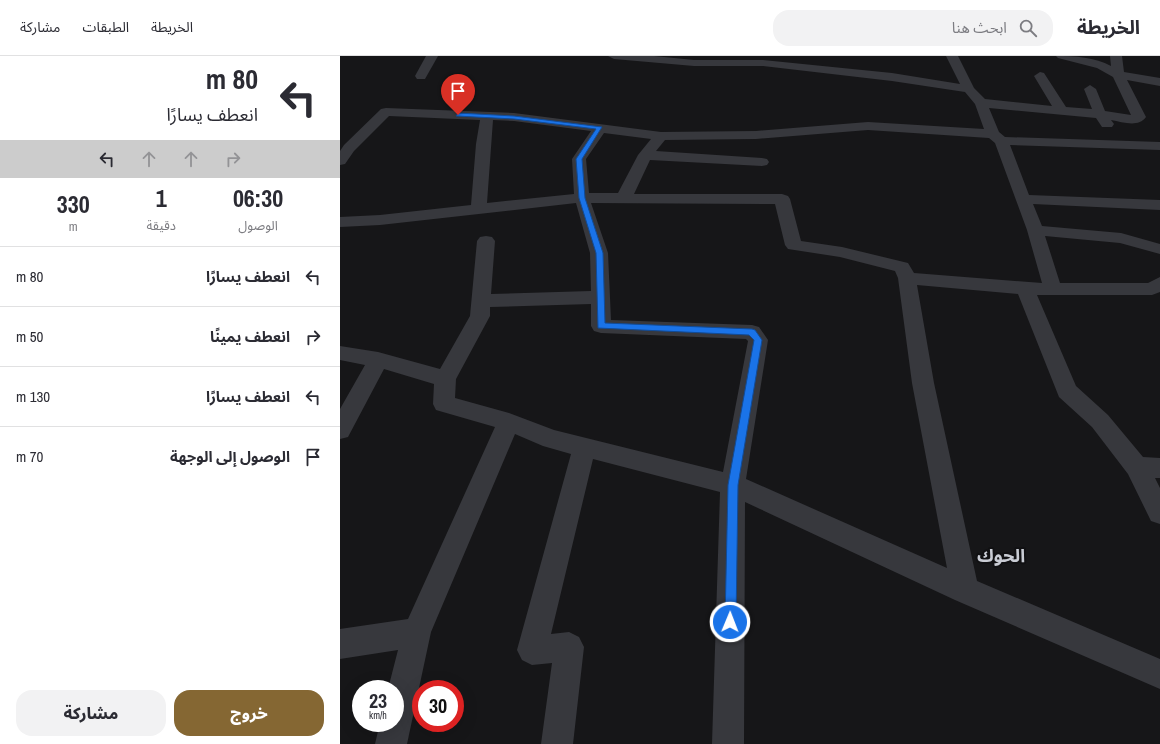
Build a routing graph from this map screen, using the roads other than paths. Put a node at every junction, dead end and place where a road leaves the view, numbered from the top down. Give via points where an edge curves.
1 (432, 56) edge
2 (614, 56) edge
3 (952, 56) edge
4 (1065, 56) edge
5 (1116, 56) edge
6 (754, 59) edge
7 (1118, 75) junction
8 (420, 76) dead end
9 (1040, 76) dead end
10 (1160, 82) edge
11 (969, 89) junction
12 (1090, 89) dead end
13 (981, 103) junction
14 (1062, 110) junction
15 (1100, 114) junction
16 (487, 116) junction
17 (600, 128) junction
18 (661, 136) junction
19 (997, 138) junction
20 (1121, 144) junction
21 (1160, 146) edge
22 (645, 155) junction
23 (340, 161) edge
24 (762, 162) dead end
25 (582, 198) junction
26 (624, 198) junction
27 (1023, 199) junction
28 (1160, 205) edge
29 (480, 209) junction
30 (340, 222) edge
31 (1035, 230) junction
32 (486, 241) dead end
33 (1160, 249) edge
34 (907, 278) junction
35 (1160, 283) edge
36 (1025, 289) junction
37 (1053, 290) junction
38 (599, 297) junction
39 (482, 301) junction
40 (340, 353) edge
41 (378, 360) junction
42 (445, 379) junction
43 (509, 422) junction
44 (340, 430) edge
45 (584, 448) junction
46 (1149, 468) edge
47 (733, 485) junction
48 (1160, 513) edge
49 (964, 590) junction
50 (417, 632) junction
51 (340, 644) edge
52 (1160, 674) edge
53 (391, 744) edge
54 (558, 744) edge
55 (728, 744) edge

1 - 8 street
2 - 6 street via 694,63
3 - 11 street
4 - 7 street via 1101,65
5 - 7 street
6 - 11 street
7 - 10 street
7 - 15 street via 1139,117 1136,120
9 - 14 street
11 - 13 street
12 - 15 street
13 - 14 street
13 - 19 street
14 - 15 street
15 - 20 street
16 - 17 street
16 - 23 street via 386,112 349,148
16 - 29 street
17 - 18 street
17 - 25 street via 579,159
18 - 19 street via 756,135 868,126
18 - 22 street
19 - 20 street
19 - 27 street
20 - 21 street
22 - 24 street
22 - 26 street
25 - 26 street
25 - 29 street
25 - 38 street via 599,253
26 - 34 street via 782,199 794,245 842,252 902,267
27 - 28 street
27 - 31 street
29 - 30 street
31 - 33 street via 1121,238
31 - 37 street
32 - 39 street
34 - 36 street
34 - 49 street via 923,383
35 - 37 street via 1152,289
36 - 37 street
36 - 46 street via 1067,391
38 - 39 street
38 - 47 street via 601,326 752,332 758,340
39 - 42 street via 480,316
40 - 41 street
41 - 42 street
41 - 44 street
42 - 43 street via 444,404
43 - 45 street via 550,439
43 - 50 street
45 - 47 street
45 - 54 street via 532,650 569,647
46 - 48 street
47 - 49 street
47 - 55 street
49 - 52 street
50 - 51 street
50 - 53 street

